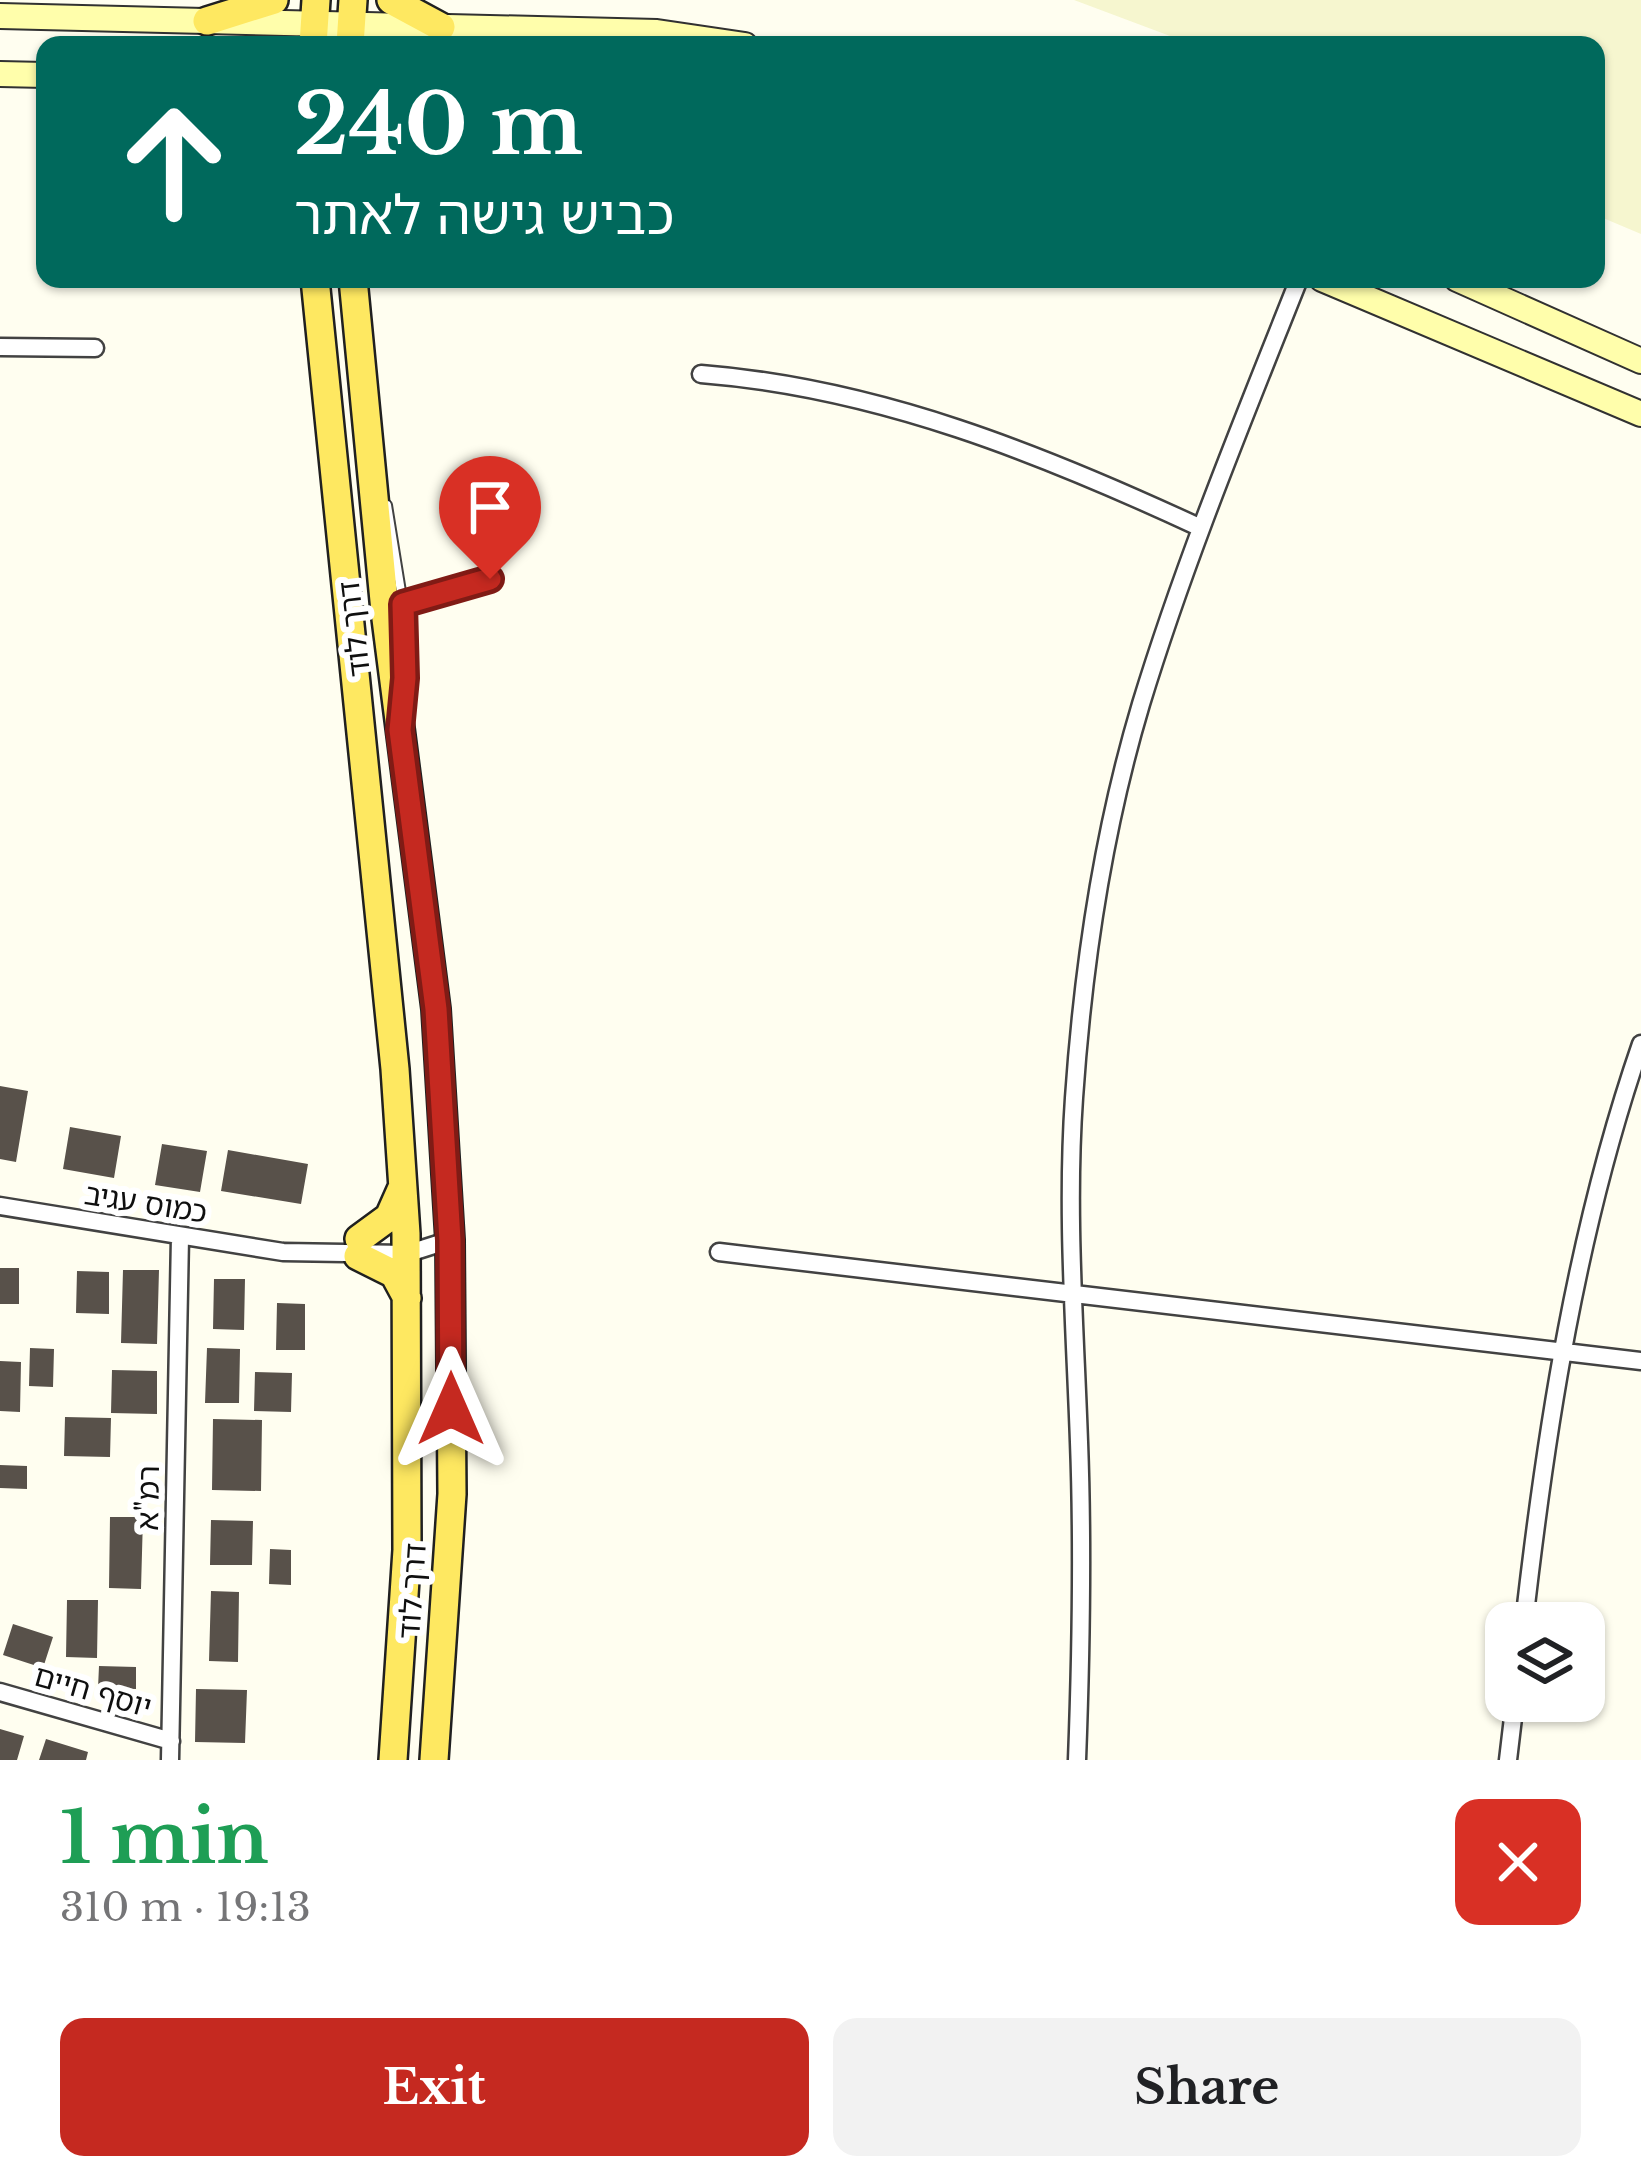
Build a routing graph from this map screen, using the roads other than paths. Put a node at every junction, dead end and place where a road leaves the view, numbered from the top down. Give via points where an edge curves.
1 (274, 0) edge
2 (391, 0) edge
3 (0, 16) edge
4 (207, 21) junction
5 (314, 23) edge
6 (351, 23) edge
7 (442, 27) junction
8 (685, 36) edge
9 (0, 74) edge
10 (36, 75) edge
11 (317, 288) edge
12 (354, 288) edge
13 (1295, 288) edge
14 (1343, 288) edge
15 (1477, 288) edge
16 (0, 346) edge
17 (95, 348) dead end
18 (1641, 361) edge
19 (701, 374) dead end
20 (1641, 414) edge
21 (367, 439) junction
22 (1201, 527) junction
23 (490, 579) dead end
24 (403, 604) junction
25 (400, 730) junction
26 (1641, 1044) edge
27 (403, 1186) junction
28 (0, 1206) edge
29 (180, 1237) junction
30 (450, 1240) junction
31 (406, 1244) junction
32 (359, 1248) junction
33 (719, 1252) dead end
34 (1071, 1293) junction
35 (408, 1300) junction
36 (1565, 1352) junction
37 (1641, 1361) edge
38 (1527, 1602) edge
39 (0, 1692) edge
40 (1513, 1722) edge
41 (170, 1751) edge
42 (393, 1760) edge
43 (434, 1760) edge
44 (1077, 1760) edge
45 (1508, 1760) edge

1 - 4 main road
2 - 7 main road
3 - 4 main road
4 - 5 main road
5 - 6 main road
6 - 7 main road
7 - 8 main road
9 - 10 main road
11 - 27 main road, דרך לוד
12 - 21 main road, דרך לוד
13 - 22 street
14 - 20 main road
15 - 18 main road
16 - 17 street
19 - 22 street via 764,379 950,425
21 - 24 lane via 395,539
21 - 25 main road, דרך לוד
22 - 34 street via 1139,710 1100,885 1074,1097
23 - 24 lane
24 - 25 lane
25 - 30 main road, דרך לוד via 436,1009
26 - 36 street
27 - 31 main road, דרך לוד
27 - 32 main road via 389,1217
28 - 29 street, כמוס עגיב
29 - 32 street, כמוס עגיב via 283,1252
29 - 41 street, רמ"א
30 - 31 street, כמוס עגיב
30 - 43 main road, דרך לוד via 452,1494
31 - 32 street, כמוס עגיב
31 - 35 main road, דרך לוד
32 - 35 main road via 394,1274
33 - 34 street
34 - 36 street
34 - 44 street
35 - 42 main road, דרך לוד via 406,1550
36 - 37 street
36 - 38 street
39 - 41 street, יוסף חיים
40 - 45 street

